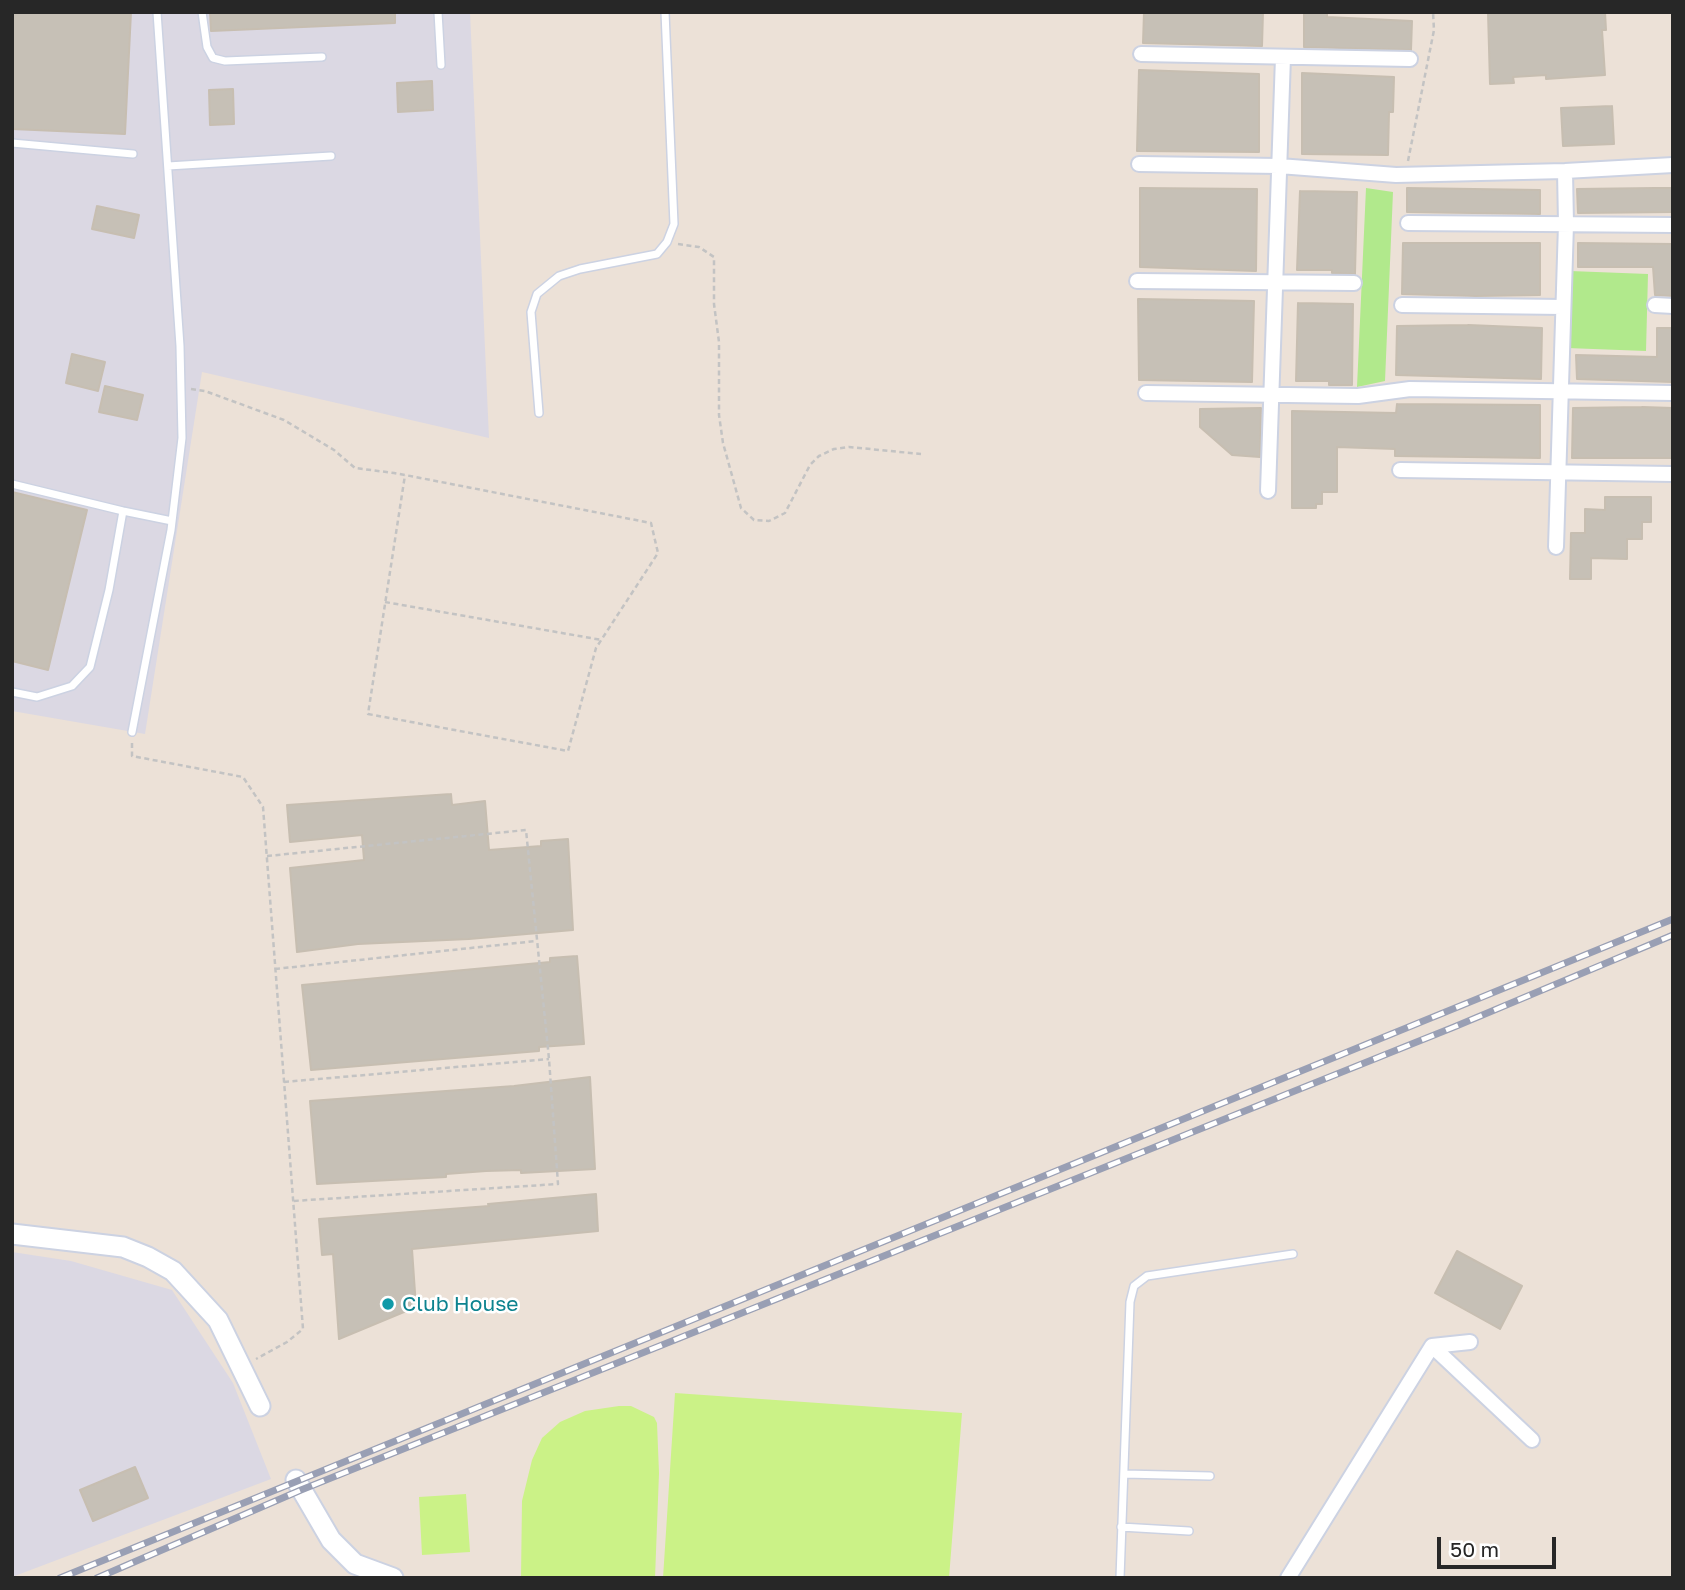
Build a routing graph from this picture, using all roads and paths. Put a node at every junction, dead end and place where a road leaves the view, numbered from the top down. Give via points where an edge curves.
1 (157, 12) edge
2 (202, 12) edge
3 (438, 12) edge
4 (665, 12) edge
5 (1433, 12) edge
6 (1142, 54) dead end
7 (322, 57) dead end
8 (1283, 57) junction
9 (1410, 59) dead end
10 (441, 65) dead end
11 (12, 144) edge
12 (134, 154) dead end
13 (331, 156) dead end
14 (1139, 164) dead end
15 (1673, 165) edge
16 (168, 166) junction
17 (1279, 166) junction
18 (1565, 171) junction
19 (1405, 174) junction
20 (1408, 223) dead end
21 (1566, 224) junction
22 (1673, 225) edge
23 (667, 242) junction
24 (1138, 281) dead end
25 (1275, 282) junction
26 (1354, 283) dead end
27 (1402, 305) dead end
28 (1655, 305) dead end
29 (1673, 306) edge
30 (1563, 307) junction
31 (181, 387) junction
32 (1561, 391) junction
33 (1146, 393) dead end
34 (1673, 393) edge
35 (1272, 394) junction
36 (539, 413) dead end
37 (922, 454) dead end
38 (1400, 470) dead end
39 (1558, 471) junction
40 (1673, 474) edge
41 (405, 475) junction
42 (12, 484) edge
43 (1268, 491) dead end
44 (122, 511) junction
45 (172, 521) junction
46 (1556, 547) dead end
47 (385, 602) junction
48 (602, 640) junction
49 (12, 692) edge
50 (132, 732) joint
51 (267, 856) junction
52 (538, 940) junction
53 (275, 969) junction
54 (549, 1059) junction
55 (284, 1082) junction
56 (293, 1200) junction
57 (12, 1234) edge
58 (1293, 1254) dead end
59 (1470, 1342) dead end
60 (1432, 1346) junction
61 (240, 1365) junction
62 (260, 1406) dead end
63 (1532, 1440) dead end
64 (1124, 1474) junction
65 (1210, 1476) dead end
66 (296, 1480) dead end
67 (1121, 1527) junction
68 (1189, 1531) dead end
69 (393, 1578) edge
70 (1120, 1578) edge
71 (1288, 1578) edge

1 - 16 lane
2 - 7 lane via 213,58
3 - 10 lane
4 - 23 lane via 674,224
5 - 19 path via 1434,30
6 - 8 street
8 - 9 street
8 - 17 street
11 - 12 lane
13 - 16 lane
14 - 17 street
15 - 18 street
16 - 31 lane
17 - 19 street
17 - 25 street
18 - 19 street
18 - 21 street
20 - 21 street
21 - 22 street
21 - 30 street
23 - 36 lane via 657,254 559,276 537,294 531,312
23 - 37 path via 699,247 714,257 723,443 741,508 754,520 769,521 785,513 810,464 834,449
24 - 25 street
25 - 26 street
25 - 35 street
27 - 30 street
28 - 29 street
30 - 32 street
31 - 41 path via 205,391 284,420 355,468
31 - 45 lane via 182,438
32 - 34 street
32 - 35 street via 1410,389 1358,396
32 - 39 street
33 - 35 street
35 - 43 street
38 - 39 street
39 - 40 street
39 - 46 street
41 - 47 path
41 - 48 path via 651,523 658,553
42 - 44 lane
44 - 45 lane
44 - 49 lane via 90,667 72,686 37,697
45 - 50 lane
47 - 48 path
47 - 48 path via 368,713 568,751
50 - 51 path via 132,756 243,777 263,807
51 - 52 path via 526,830
51 - 53 path
52 - 53 path
52 - 54 path
53 - 55 path
54 - 55 path
54 - 56 path via 558,1184
55 - 56 path
56 - 61 path via 303,1329
57 - 61 main road via 123,1247 173,1271 218,1320
58 - 64 lane via 1147,1276 1134,1286
59 - 60 street
60 - 63 street
60 - 71 street
61 - 62 main road
64 - 65 lane
64 - 67 lane
66 - 69 main road via 331,1540 355,1564
67 - 68 lane
67 - 70 lane

